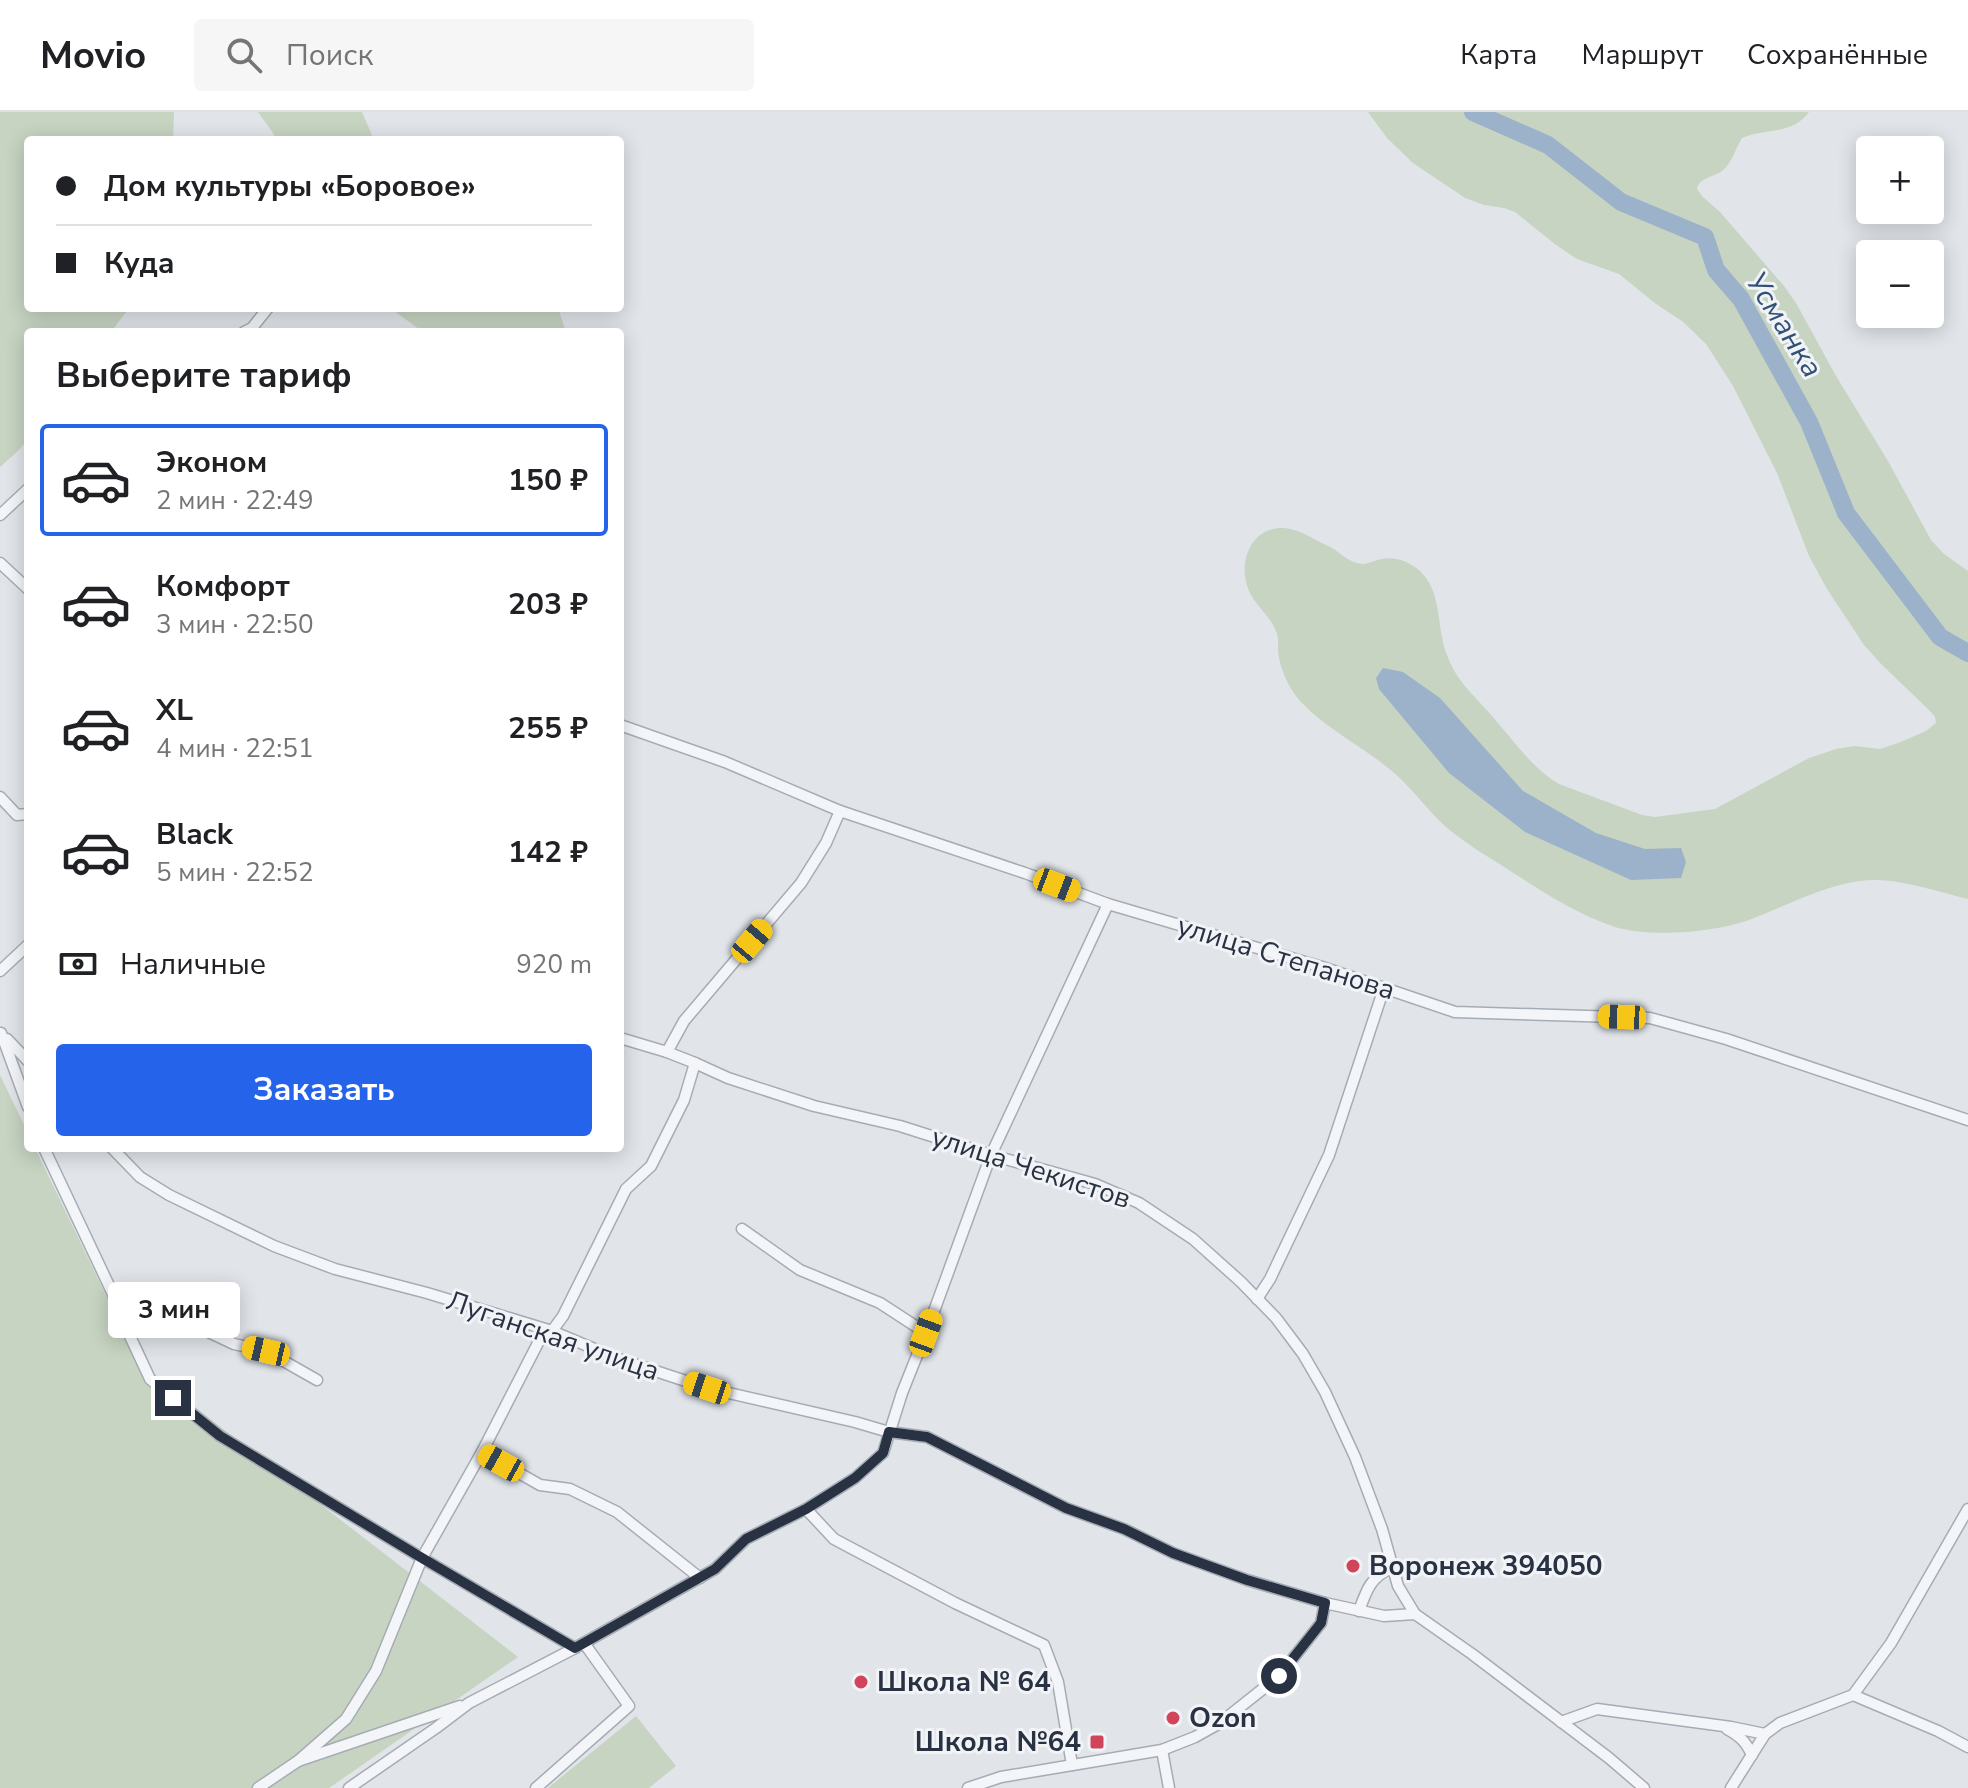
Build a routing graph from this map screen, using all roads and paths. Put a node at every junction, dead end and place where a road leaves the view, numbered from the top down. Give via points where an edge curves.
1 (265, 312) edge
2 (252, 328) edge
3 (24, 493) edge
4 (0, 515) edge
5 (0, 563) edge
6 (24, 585) edge
7 (624, 726) edge
8 (0, 797) edge
9 (840, 811) junction
10 (24, 814) edge
11 (1108, 904) junction
12 (24, 949) edge
13 (0, 971) edge
14 (1384, 988) junction
15 (1, 1032) edge
16 (624, 1039) edge
17 (667, 1052) junction
18 (24, 1057) edge
19 (695, 1063) junction
20 (24, 1096) edge
21 (1968, 1120) edge
22 (46, 1152) edge
23 (116, 1152) edge
24 (991, 1155) junction
25 (742, 1229) dead end
26 (1257, 1299) junction
27 (122, 1318) junction
28 (552, 1331) junction
29 (926, 1333) junction
30 (317, 1380) dead end
31 (889, 1432) junction
32 (482, 1452) junction
33 (806, 1509) junction
34 (1968, 1509) edge
35 (422, 1558) junction
36 (1392, 1568) junction
37 (700, 1578) junction
38 (1325, 1603) junction
39 (1359, 1611) junction
40 (1415, 1614) junction
41 (580, 1646) junction
42 (1853, 1695) junction
43 (469, 1703) junction
44 (1561, 1722) junction
45 (1722, 1726) junction
46 (1765, 1734) junction
47 (1968, 1747) edge
48 (1162, 1750) junction
49 (1752, 1755) junction
50 (298, 1761) junction
51 (1072, 1765) junction
52 (258, 1788) edge
53 (349, 1788) edge
54 (536, 1788) edge
55 (968, 1788) edge
56 (1169, 1788) edge
57 (1644, 1788) edge
58 (1731, 1788) edge

1 - 2 street
3 - 4 street
5 - 6 street
7 - 9 street, улица Степанова
8 - 10 street via 17,815
9 - 11 street, улица Степанова
9 - 17 street via 801,883 684,1021
11 - 14 street, улица Степанова
11 - 24 street
12 - 13 street
14 - 21 street, улица Степанова via 1455,1012 1650,1018
14 - 26 street via 1329,1155
15 - 18 street
15 - 20 street
16 - 17 street, улица Чекистов
17 - 19 street, улица Чекистов
19 - 24 street, улица Чекистов via 814,1106
19 - 28 street via 684,1100 651,1166 626,1189
22 - 27 street
23 - 28 street, Луганская улица via 140,1177 169,1195 274,1246 335,1269
24 - 26 street, улица Чекистов via 1095,1184 1139,1203 1193,1239
24 - 29 street
25 - 29 street via 800,1270 880,1303
26 - 36 street, улица Чекистов via 1303,1354 1325,1392 1355,1457
27 - 30 street via 166,1312 234,1344 266,1351
27 - 35 street via 150,1379 220,1436
28 - 31 street, Луганская улица via 707,1388
28 - 32 street via 539,1341
29 - 31 street
31 - 33 street via 883,1453
31 - 38 street, Луганская улица via 927,1437 1066,1508 1173,1553
32 - 35 street
32 - 37 street via 540,1485 570,1489 617,1512
33 - 37 street via 746,1539
33 - 51 street via 834,1539 1044,1645 1058,1682
34 - 42 street via 1891,1643
35 - 41 street
35 - 50 street via 368,1683 346,1719
36 - 39 street via 1372,1581
36 - 40 street, улица Чекистов
37 - 41 street
38 - 39 street, Луганская улица
38 - 48 street via 1321,1623 1279,1676 1220,1723
39 - 40 street, Луганская улица
40 - 44 street
41 - 43 street
41 - 54 street via 629,1706
42 - 46 street
42 - 47 street
43 - 50 street
43 - 53 street
44 - 45 street via 1597,1709
44 - 57 street
45 - 46 street
45 - 49 street via 1740,1736
46 - 49 street
48 - 51 street
48 - 56 street
49 - 58 street
50 - 52 street
51 - 55 street

